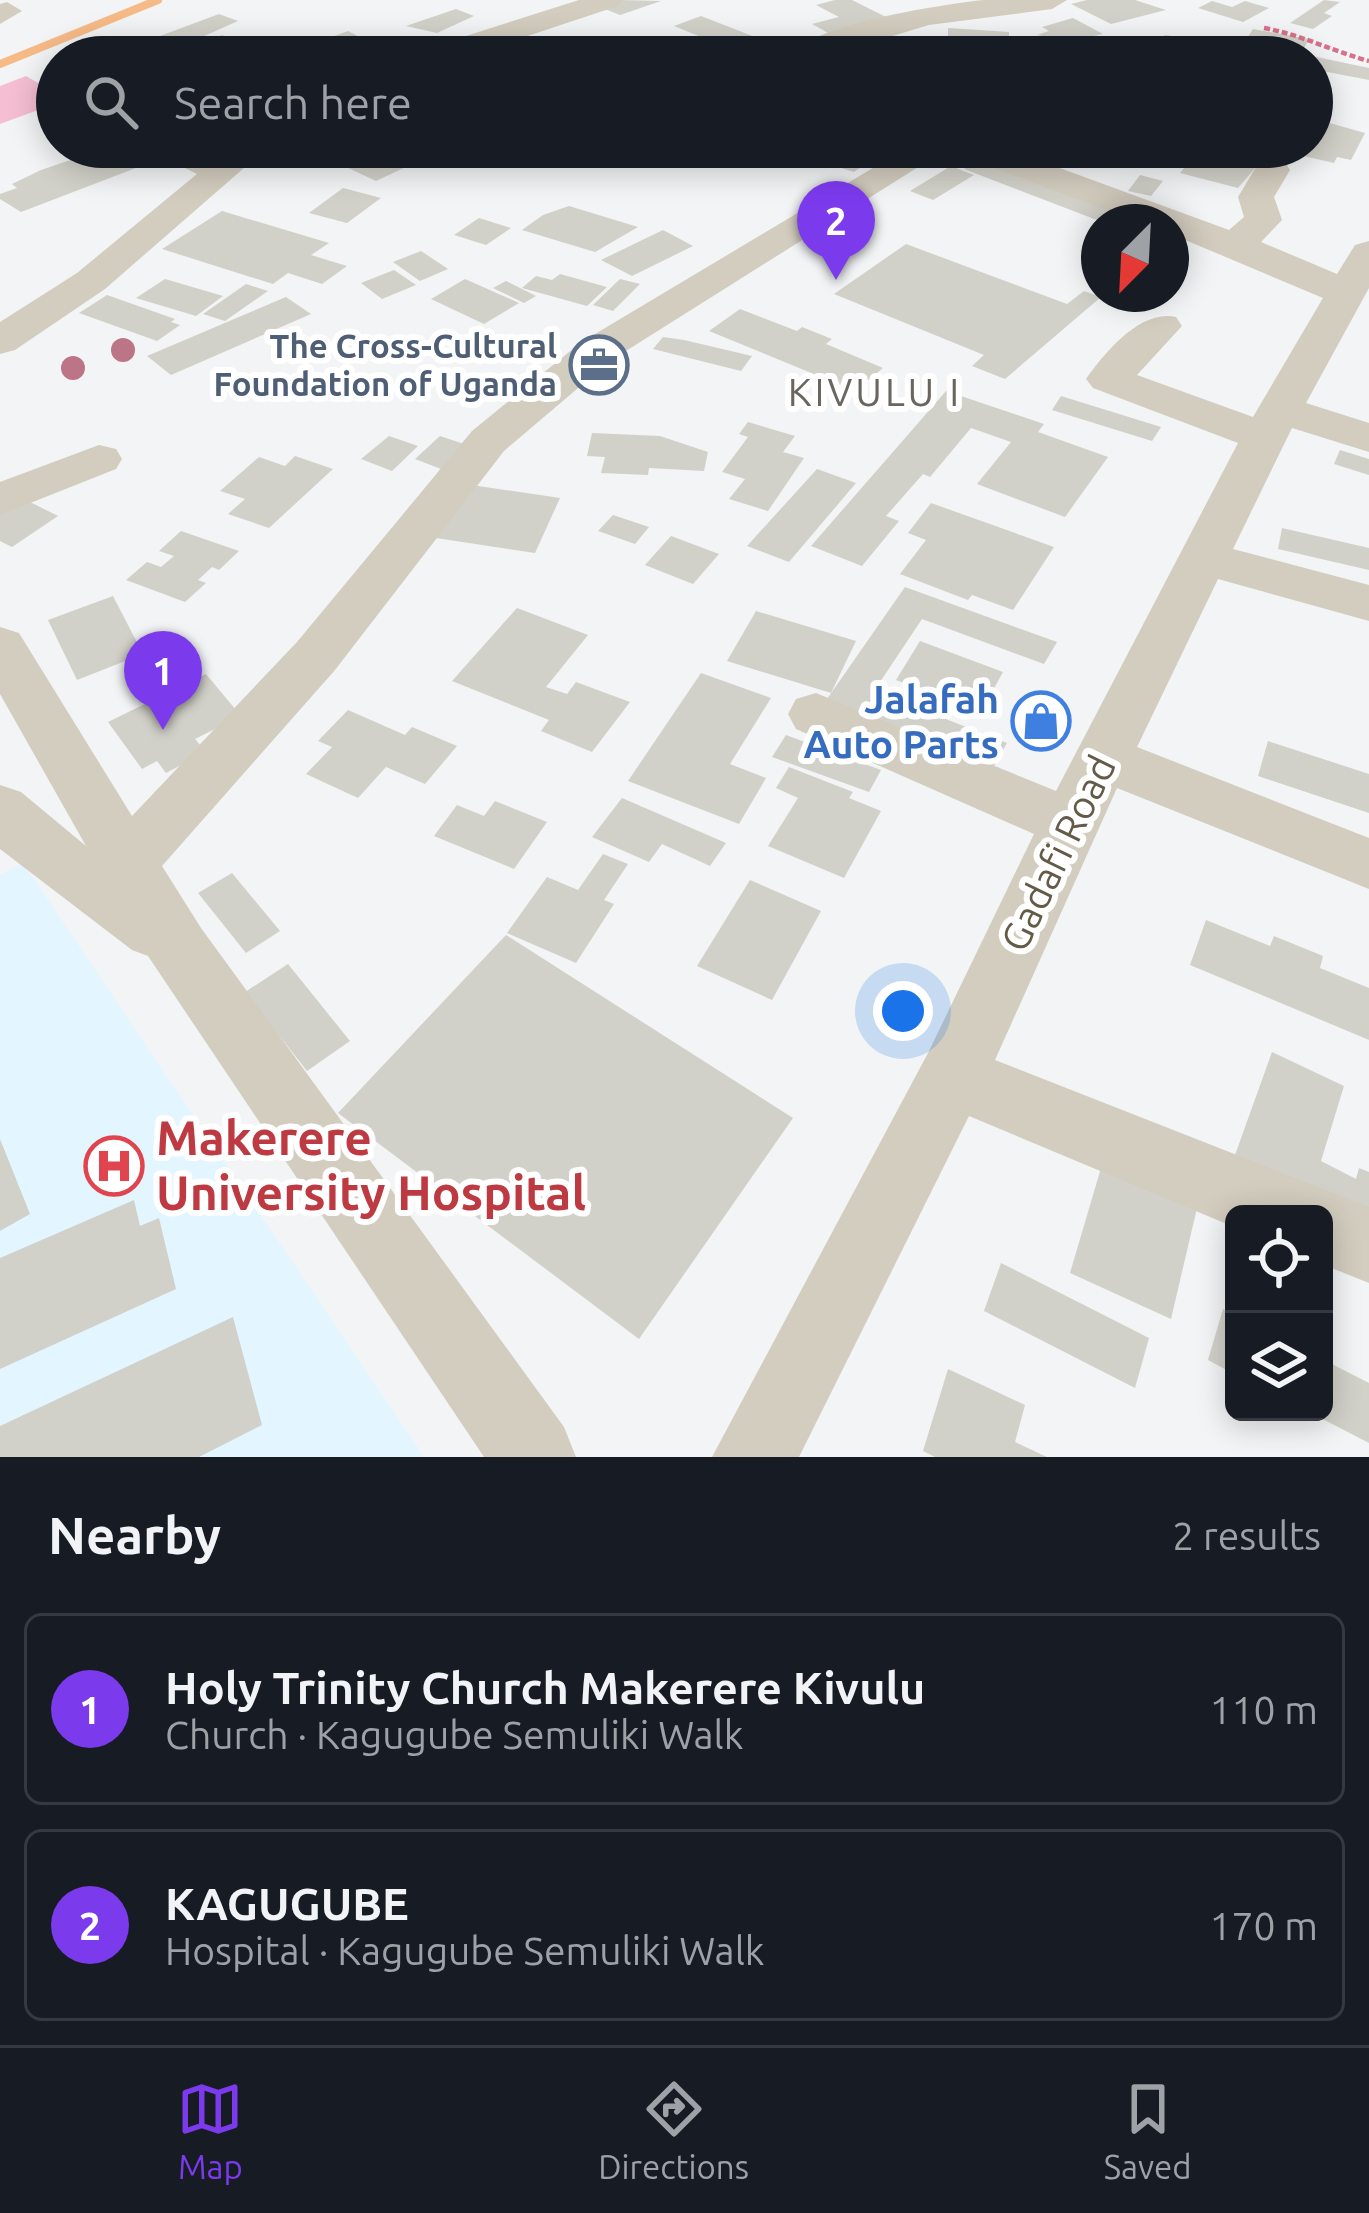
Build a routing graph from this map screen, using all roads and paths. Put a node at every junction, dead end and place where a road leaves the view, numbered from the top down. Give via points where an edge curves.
1 (608, 0) edge
2 (1052, 0) edge
3 (1264, 28) dead end
4 (498, 36) edge
5 (854, 36) edge
6 (1303, 36) edge
7 (1333, 52) edge
8 (1369, 61) edge
9 (212, 168) edge
10 (222, 168) edge
11 (898, 168) edge
12 (1026, 168) edge
13 (1272, 170) dead end
14 (218, 171) junction
15 (1235, 245) junction
16 (1358, 273) edge
17 (1161, 326) dead end
18 (0, 341) edge
19 (1273, 424) junction
20 (1369, 438) edge
21 (100, 459) dead end
22 (0, 500) edge
23 (1204, 558) junction
24 (1369, 603) edge
25 (0, 646) edge
26 (816, 714) dead end
27 (1104, 758) junction
28 (0, 809) edge
29 (1070, 823) junction
30 (128, 862) junction
31 (1369, 864) edge
32 (178, 948) junction
33 (952, 1076) junction
34 (1270, 1205) edge
35 (1333, 1231) edge
36 (1369, 1245) edge
37 (534, 1457) edge
38 (754, 1457) edge

1 - 4 street
2 - 5 street via 927,16
3 - 6 path
7 - 8 path
9 - 14 street
10 - 14 street
11 - 30 street via 595,352 488,442 316,656
12 - 15 street
13 - 15 street via 1256,197 1263,220
14 - 18 street via 91,281
15 - 16 street
16 - 19 street, Gadafi Road
17 - 19 street via 1108,379
19 - 20 street
19 - 23 street, Gadafi Road
21 - 22 street
23 - 24 street
23 - 27 street, Gadafi Road
25 - 30 street
26 - 29 street
27 - 29 street, Gadafi Road
27 - 31 street
28 - 32 street
29 - 33 street, Gadafi Road
30 - 32 street
32 - 37 street
33 - 34 street
33 - 38 street, Gadafi Road
35 - 36 street

